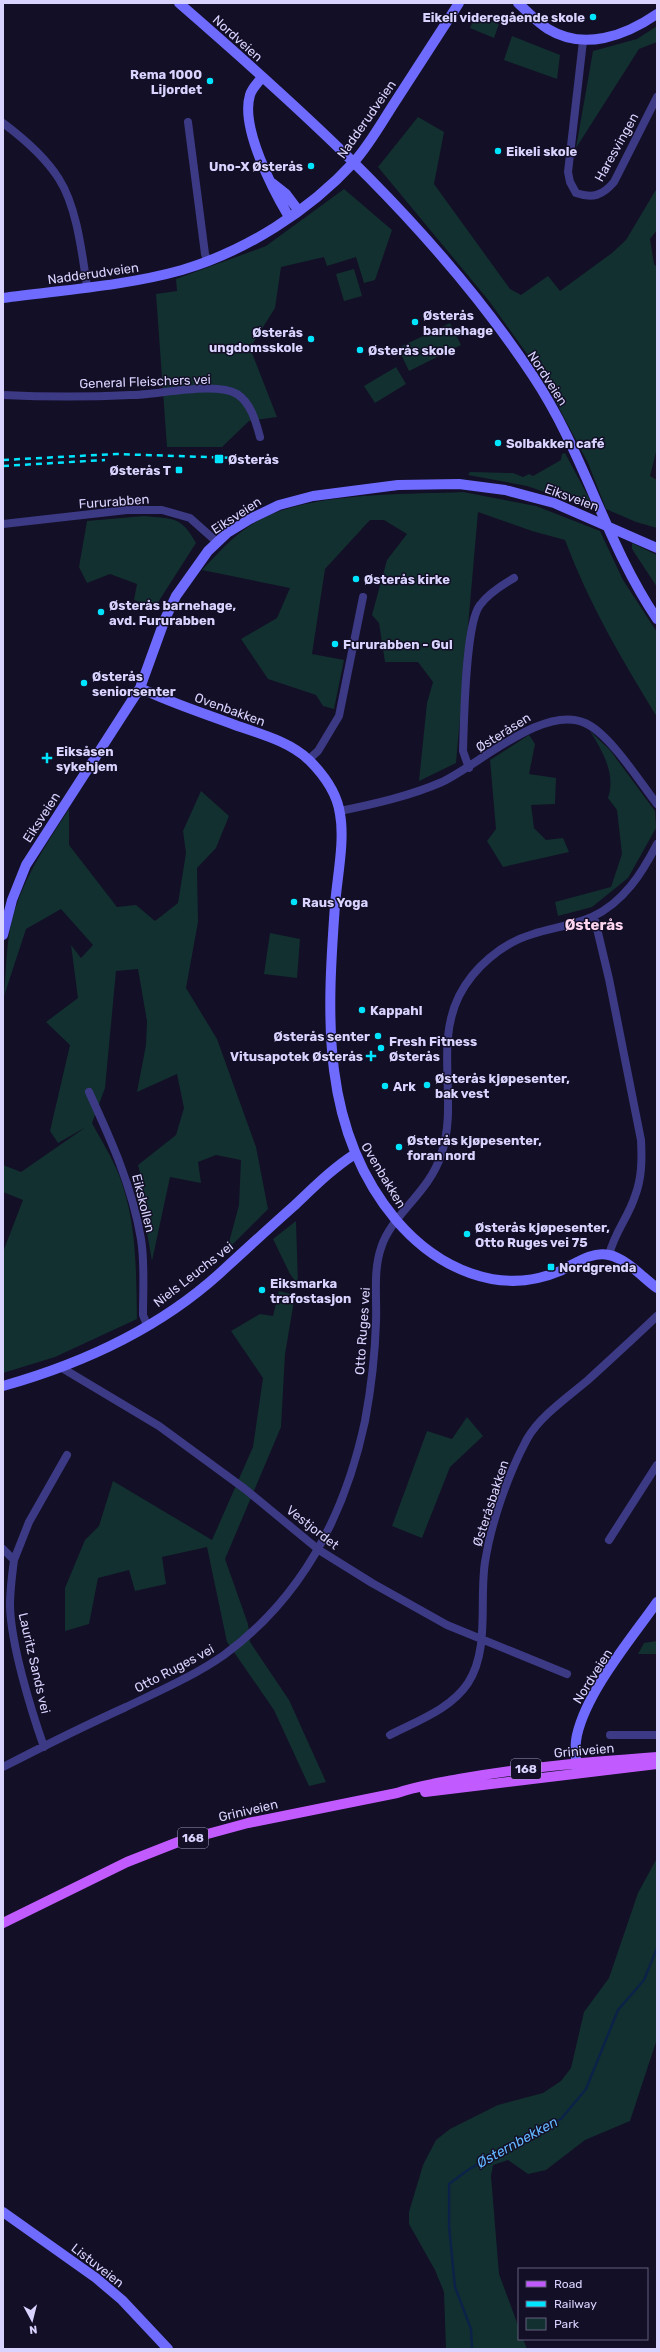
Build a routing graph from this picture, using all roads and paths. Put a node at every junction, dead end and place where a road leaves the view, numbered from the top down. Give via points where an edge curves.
1 (179, 3) edge
2 (459, 3) edge
3 (518, 3) edge
4 (657, 14) edge
5 (583, 41) junction
6 (262, 77) junction
7 (657, 97) edge
8 (188, 122) dead end
9 (3, 123) edge
10 (270, 181) junction
11 (298, 210) junction
12 (289, 217) junction
13 (208, 261) junction
14 (87, 286) junction
15 (3, 298) edge
16 (3, 396) edge
17 (260, 437) dead end
18 (3, 524) edge
19 (217, 542) junction
20 (657, 548) edge
21 (514, 578) dead end
22 (363, 597) dead end
23 (657, 619) edge
24 (140, 688) junction
25 (308, 760) junction
26 (469, 768) junction
27 (657, 804) edge
28 (340, 811) junction
29 (657, 844) edge
30 (5, 915) edge
31 (594, 916) junction
32 (3, 935) edge
33 (89, 1092) dead end
34 (355, 1154) junction
35 (397, 1220) junction
36 (609, 1255) junction
37 (657, 1288) edge
38 (657, 1316) edge
39 (147, 1325) junction
40 (62, 1368) junction
41 (3, 1386) edge
42 (67, 1455) dead end
43 (657, 1465) edge
44 (609, 1540) dead end
45 (3, 1549) edge
46 (319, 1550) junction
47 (14, 1560) junction
48 (657, 1602) edge
49 (481, 1640) junction
50 (567, 1674) dead end
51 (390, 1735) dead end
52 (610, 1735) dead end
53 (657, 1735) edge
54 (44, 1747) junction
55 (657, 1757) edge
56 (657, 1764) edge
57 (3, 1767) edge
58 (577, 1768) junction
59 (3, 1923) edge
60 (3, 2212) edge
61 (168, 2349) edge

1 - 6 street, Nordveien
2 - 11 street, Nadderudveien via 362,152 327,188
3 - 5 street via 548,29
4 - 5 street via 614,36
5 - 7 street, Haresvingen via 568,172 576,193 592,197 607,190 614,182
6 - 10 street, Nordveien via 250,96 251,125 255,146
6 - 23 street, Nordveien via 371,180 447,263 494,322 533,376 562,424 629,575
8 - 13 street
9 - 14 street via 43,158 63,185 71,208
10 - 11 street, Nordveien via 286,194
10 - 12 street, Nordveien
11 - 12 street, Nadderudveien
12 - 13 street, Nadderudveien via 249,243
13 - 14 street, Nadderudveien via 146,278
14 - 15 street, Nadderudveien
16 - 17 street, General Fleischers vei via 132,395 216,389 237,394 247,404 256,420
18 - 19 street, Fururabben via 127,510 156,510 178,513 190,518
19 - 20 street, Eiksveien via 256,516 288,502 313,496 428,483 489,487 533,497 575,511
19 - 24 street, Eiksveien via 200,560 176,596
21 - 26 street, Østeråsen via 480,605 473,620 463,744 464,758
22 - 25 street via 339,716 318,751
24 - 25 street, Ovenbakken via 278,741
24 - 30 street, Eiksveien via 32,854
25 - 28 street, Ovenbakken via 330,785
26 - 27 street, Østeråsen via 540,723 573,719 595,728 605,738
26 - 28 street, Østeråsen via 421,790
28 - 34 street, Ovenbakken via 341,828 330,974 331,1039 337,1096
29 - 31 street, Otto Ruges vei via 636,880 612,904
30 - 32 street, Eiksveien
31 - 35 street, Otto Ruges vei via 515,941 491,958 466,985 453,1010 448,1036 448,1113 441,1157 424,1188
31 - 36 street via 641,1140 642,1159 635,1196 615,1233
33 - 39 street, Eikskollen via 131,1192 141,1240 144,1315
34 - 35 street, Ovenbakken
34 - 39 street, Niels Leuchs vei via 312,1189 217,1275
35 - 36 street, Ovenbakken via 430,1252 449,1265 468,1274 495,1280 520,1282 538,1279 589,1257
35 - 46 street, Otto Ruges vei via 380,1250 375,1342 362,1434 344,1491
36 - 37 street via 622,1261
38 - 49 street, Østeråsbakken via 559,1404 528,1438 516,1462 488,1540 482,1586
39 - 40 street, Niels Leuchs vei via 117,1343
40 - 41 street, Niels Leuchs vei
40 - 46 street, Vestjordet via 159,1426 200,1455
42 - 47 street, Lauritz Sands vei via 29,1522
43 - 44 street
45 - 47 street
46 - 49 street, Vestjordet via 413,1606
46 - 54 street, Otto Ruges vei via 303,1576 263,1621 222,1656 154,1694
47 - 54 street, Lauritz Sands vei via 10,1606 12,1623 19,1660
48 - 58 street, Nordveien via 598,1687 584,1712 576,1736
49 - 50 street, Vestjordet
49 - 51 street, Østeråsbakken via 475,1671 454,1699 436,1712
52 - 53 street
54 - 57 street, Otto Ruges vei
55 - 58 main road, Griniveien / 168
56 - 58 main road, Griniveien / 168
58 - 59 main road, Griniveien / 168 via 475,1776 248,1823 178,1842 127,1862
60 - 61 street, Listuveien via 96,2278 122,2300

